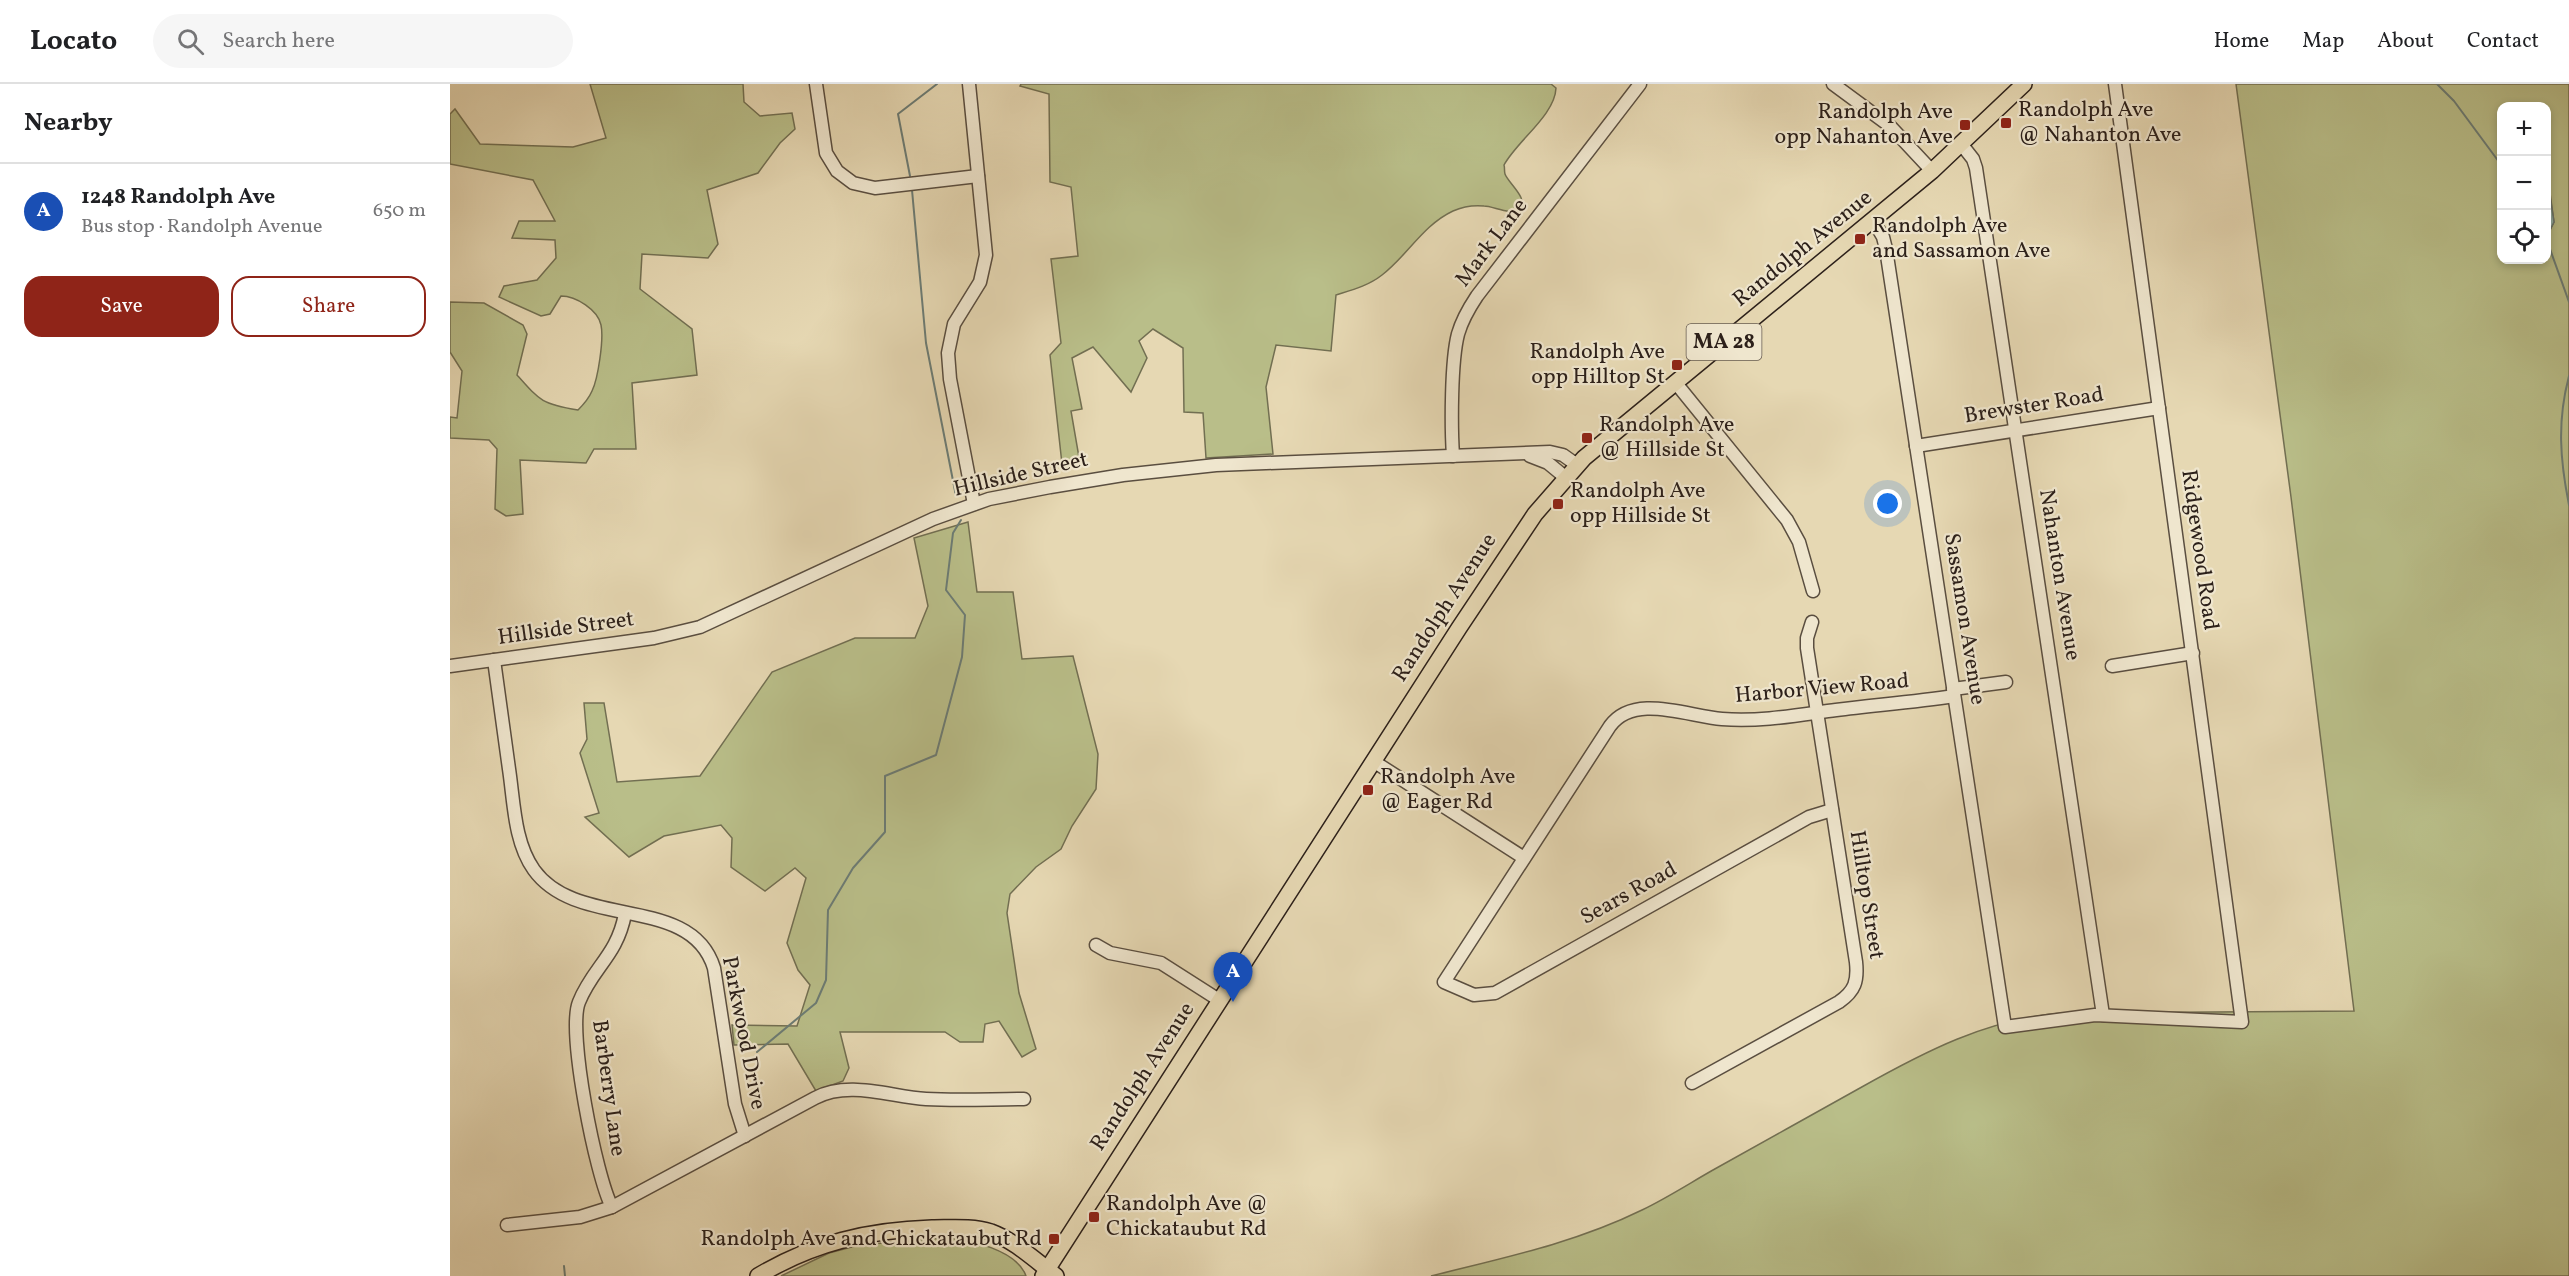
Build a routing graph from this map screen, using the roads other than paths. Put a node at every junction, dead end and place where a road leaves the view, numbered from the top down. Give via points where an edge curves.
1 (816, 84) edge
2 (969, 84) edge
3 (1640, 84) edge
4 (1833, 84) edge
5 (2024, 84) edge
6 (2115, 84) edge
7 (1962, 145) junction
8 (1932, 171) junction
9 (978, 176) junction
10 (1873, 220) junction
11 (1675, 382) junction
12 (2158, 408) junction
13 (2016, 429) junction
14 (1916, 446) junction
15 (1520, 453) junction
16 (1453, 456) junction
17 (1577, 465) junction
18 (1565, 477) junction
19 (974, 504) junction
20 (1813, 591) dead end
21 (1812, 622) dead end
22 (2193, 653) junction
23 (494, 660) junction
24 (450, 666) edge
25 (2112, 666) dead end
26 (2006, 682) dead end
27 (1954, 692) junction
28 (1817, 713) junction
29 (1373, 761) junction
30 (1832, 810) junction
31 (1524, 858) junction
32 (625, 914) junction
33 (1096, 945) dead end
34 (1444, 982) joint
35 (1220, 1000) junction
36 (2103, 1015) junction
37 (1692, 1083) dead end
38 (1024, 1099) dead end
39 (746, 1137) junction
40 (612, 1207) junction
41 (507, 1226) dead end
42 (1049, 1274) edge
43 (758, 1276) edge

1 - 9 street via 826,153 837,171 853,183 875,188
2 - 9 street
3 - 16 street, Mark Lane via 1465,316 1456,344
4 - 8 street via 1890,126
5 - 7 main road, Randolph Avenue / MA 28
6 - 12 street, Ridgewood Road
7 - 8 main road, Randolph Avenue / MA 28
7 - 13 street, Nahanton Avenue via 1976,168
8 - 10 main road, Randolph Avenue / MA 28
9 - 19 street via 985,262 976,289 954,324 948,353
10 - 11 main road, Randolph Avenue / MA 28
10 - 14 street, Sassamon Avenue via 1885,242
11 - 17 main road, Randolph Avenue / MA 28
11 - 20 street via 1787,520 1799,542
12 - 13 street, Brewster Road
12 - 22 street, Ridgewood Road
13 - 14 street, Brewster Road
13 - 36 street, Nahanton Avenue
14 - 27 street, Sassamon Avenue
15 - 16 street, Hillside Street
15 - 17 street, Hillside Street via 1557,453
15 - 18 street, Hillside Street via 1543,461
16 - 19 street, Hillside Street via 1206,466 1110,477
17 - 18 main road, Randolph Avenue / MA 28
18 - 29 main road, Randolph Avenue / MA 28 via 1516,540
19 - 23 street, Hillside Street via 912,528 700,627 654,638
21 - 28 street, Hilltop Street via 1807,643
22 - 25 street
22 - 36 street, Ridgewood Road via 2242,1022
23 - 24 street, Hillside Street
23 - 32 street, Parkwood Drive via 518,826 530,863 545,882 564,896
26 - 27 street, Harbor View Road
27 - 28 street, Harbor View Road
27 - 36 street, Sassamon Avenue via 2005,1027
28 - 30 street, Hilltop Street
28 - 31 street, Harbor View Road via 1750,720 1647,708 1625,712 1610,726
29 - 31 street
29 - 35 main road, Randolph Avenue / MA 28
30 - 34 street, Sears Road via 1809,817 1500,991 1474,995
30 - 37 street, Hilltop Street via 1856,962 1855,987 1839,1002
31 - 34 street, Harbor View Road
32 - 39 street, Parkwood Drive via 676,926 694,938 708,955 716,976 737,1112
32 - 40 street, Barberry Lane via 614,948 580,998 575,1022 587,1116 601,1180
33 - 35 street via 1110,953 1161,963
35 - 42 main road, Randolph Avenue / MA 28
38 - 39 street via 932,1100 858,1090 833,1091
39 - 40 street
40 - 41 street via 580,1217
42 - 43 main road via 994,1233 945,1228 882,1231 844,1238 795,1256

